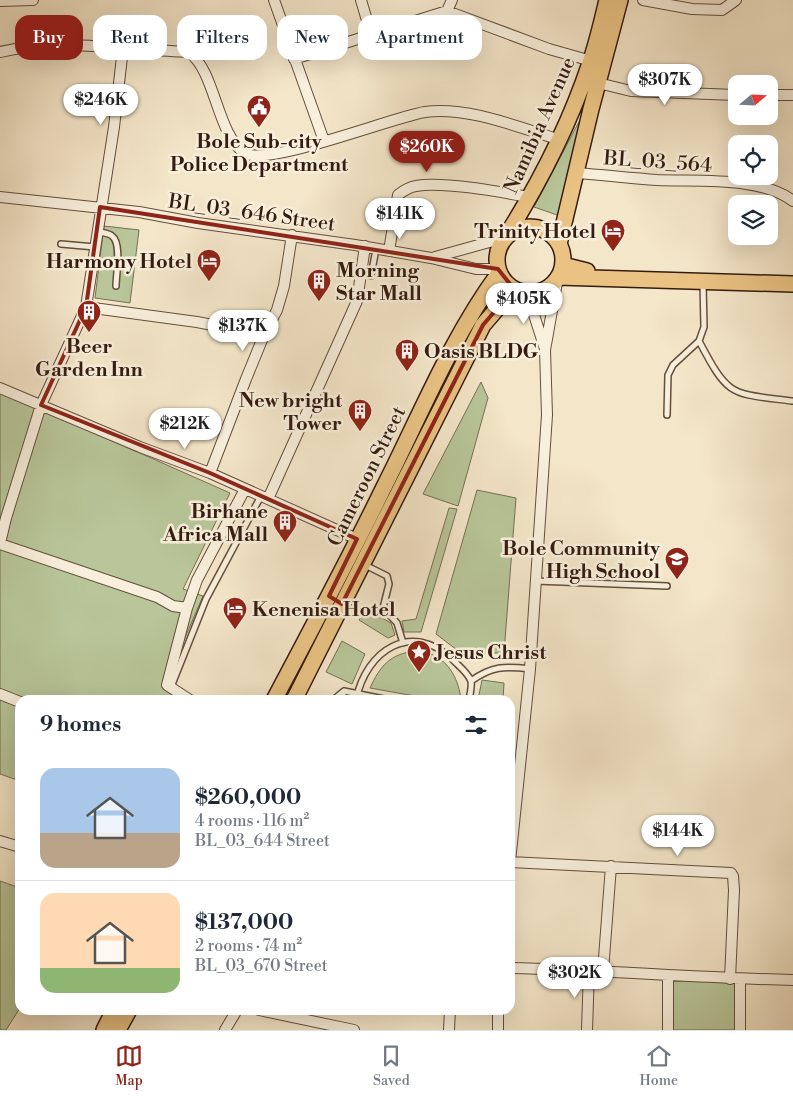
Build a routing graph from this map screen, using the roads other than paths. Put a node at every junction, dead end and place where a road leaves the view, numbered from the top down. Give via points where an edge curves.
1 (33, 0) edge
2 (274, 0) edge
3 (361, 0) edge
4 (444, 0) edge
5 (452, 0) edge
6 (607, 0) edge
7 (620, 0) edge
8 (642, 0) edge
9 (736, 0) edge
10 (0, 2) edge
11 (447, 11) junction
12 (279, 15) edge
13 (366, 15) edge
14 (434, 15) edge
15 (93, 48) edge
16 (167, 51) edge
17 (0, 52) edge
18 (122, 60) edge
19 (294, 60) edge
20 (597, 63) junction
21 (598, 83) junction
22 (728, 95) edge
23 (778, 95) edge
24 (793, 95) edge
25 (557, 139) junction
26 (324, 142) junction
27 (576, 173) junction
28 (0, 197) edge
29 (530, 197) junction
30 (793, 201) edge
31 (100, 208) junction
32 (97, 231) junction
33 (292, 235) junction
34 (506, 236) junction
35 (61, 244) dead end
36 (559, 244) junction
37 (365, 246) junction
38 (95, 247) junction
39 (376, 248) junction
40 (389, 251) junction
41 (431, 258) junction
42 (498, 271) junction
43 (561, 271) junction
44 (371, 276) dead end
45 (793, 279) edge
46 (703, 281) junction
47 (793, 284) edge
48 (116, 286) dead end
49 (520, 291) junction
50 (86, 307) junction
51 (264, 335) junction
52 (699, 341) junction
53 (545, 350) junction
54 (0, 388) edge
55 (792, 400) edge
56 (42, 405) junction
57 (666, 414) dead end
58 (210, 473) junction
59 (245, 489) junction
60 (265, 497) junction
61 (358, 539) junction
62 (0, 543) edge
63 (362, 563) junction
64 (535, 581) junction
65 (667, 586) dead end
66 (335, 600) junction
67 (187, 608) junction
68 (403, 643) junction
69 (530, 669) junction
70 (471, 681) junction
71 (175, 691) junction
72 (344, 691) junction
73 (0, 694) edge
74 (172, 695) edge
75 (182, 695) edge
76 (277, 695) edge
77 (296, 695) edge
78 (339, 695) edge
79 (343, 695) edge
80 (353, 695) edge
81 (358, 695) edge
82 (470, 695) edge
83 (15, 700) edge
84 (515, 810) edge
85 (0, 841) edge
86 (15, 846) edge
87 (515, 857) edge
88 (611, 866) junction
89 (515, 968) edge
90 (589, 970) junction
91 (603, 971) junction
92 (668, 976) junction
93 (735, 979) junction
94 (793, 980) edge
95 (112, 1015) edge
96 (126, 1015) edge
97 (234, 1015) edge
98 (283, 1015) edge
99 (450, 1015) edge
100 (498, 1015) edge
101 (104, 1030) edge
102 (118, 1030) edge
103 (225, 1030) edge
104 (354, 1030) edge
105 (449, 1030) edge
106 (498, 1030) edge
107 (587, 1030) edge
108 (668, 1030) edge
109 (740, 1030) edge

1 - 10 street
2 - 12 street
3 - 13 street
4 - 11 street
5 - 11 street
6 - 20 main road, Namibia Avenue
7 - 20 main road, Namibia Avenue
8 - 9 street via 692,9 722,10
11 - 14 street
11 - 20 street
15 - 17 street via 22,47
16 - 26 street via 189,52 196,57 233,140 246,154 257,156
18 - 31 street
19 - 26 street
20 - 21 main road, Namibia Avenue
20 - 25 main road, Namibia Avenue
21 - 22 street via 631,91
21 - 27 main road, Namibia Avenue
23 - 24 street
25 - 26 street via 450,112 425,112
25 - 29 main road, Namibia Avenue
27 - 30 street, BL_03_564 via 731,183 769,189
27 - 36 main road, Namibia Avenue
28 - 31 street, BL_03_646 Street
29 - 34 main road, Namibia Avenue
29 - 40 street via 436,185 415,186 398,195
31 - 32 street
31 - 33 street, BL_03_646 Street
32 - 38 street
32 - 48 lane via 116,240
33 - 37 street, BL_03_646 Street
33 - 51 street via 284,286 277,310
34 - 36 main road via 524,226 534,226 553,236
34 - 41 street
34 - 42 main road via 496,255
35 - 38 lane
36 - 43 main road
37 - 39 street, BL_03_646 Street
37 - 60 street via 357,301
38 - 50 street
39 - 40 street, BL_03_646 Street
39 - 44 lane
40 - 41 street, BL_03_646 Street
41 - 42 street, BL_03_646 Street
42 - 49 main road via 505,282
42 - 61 main road, Cameroon Street via 434,385
43 - 45 main road
43 - 46 main road
43 - 49 main road via 543,291
43 - 53 street
46 - 47 main road
46 - 52 lane via 704,327
49 - 53 street
49 - 63 main road, Cameroon Street via 483,325
50 - 51 street
50 - 56 street
51 - 58 street
52 - 55 lane via 718,378 735,393
52 - 57 lane via 673,365 668,375
53 - 64 street via 547,415
54 - 56 street
56 - 58 street
56 - 62 street
58 - 59 street
59 - 60 street
59 - 67 street via 197,580
60 - 61 street
60 - 71 lane via 206,599
61 - 66 main road, Cameroon Street
62 - 67 street via 157,597 173,606
63 - 66 main road, Cameroon Street
63 - 68 lane via 387,576 388,593 383,605 397,623
64 - 65 lane
64 - 69 street
66 - 76 main road, Cameroon Street
66 - 77 main road, Cameroon Street
67 - 71 street via 167,685
68 - 70 lane via 426,642 443,650
68 - 81 lane via 384,652 373,662 364,674
69 - 70 lane via 495,668 486,670
69 - 84 street
70 - 82 lane
71 - 74 street
71 - 75 street
72 - 78 lane
72 - 79 lane
72 - 80 lane
73 - 83 street
85 - 86 street
87 - 88 street
88 - 91 street
88 - 93 street via 730,873 734,880
89 - 90 street
90 - 91 street
90 - 107 street
91 - 92 street
92 - 93 street
92 - 108 street
93 - 94 street
93 - 109 street
95 - 101 main road
96 - 102 main road
97 - 103 street
98 - 104 street
99 - 105 street
100 - 106 street

